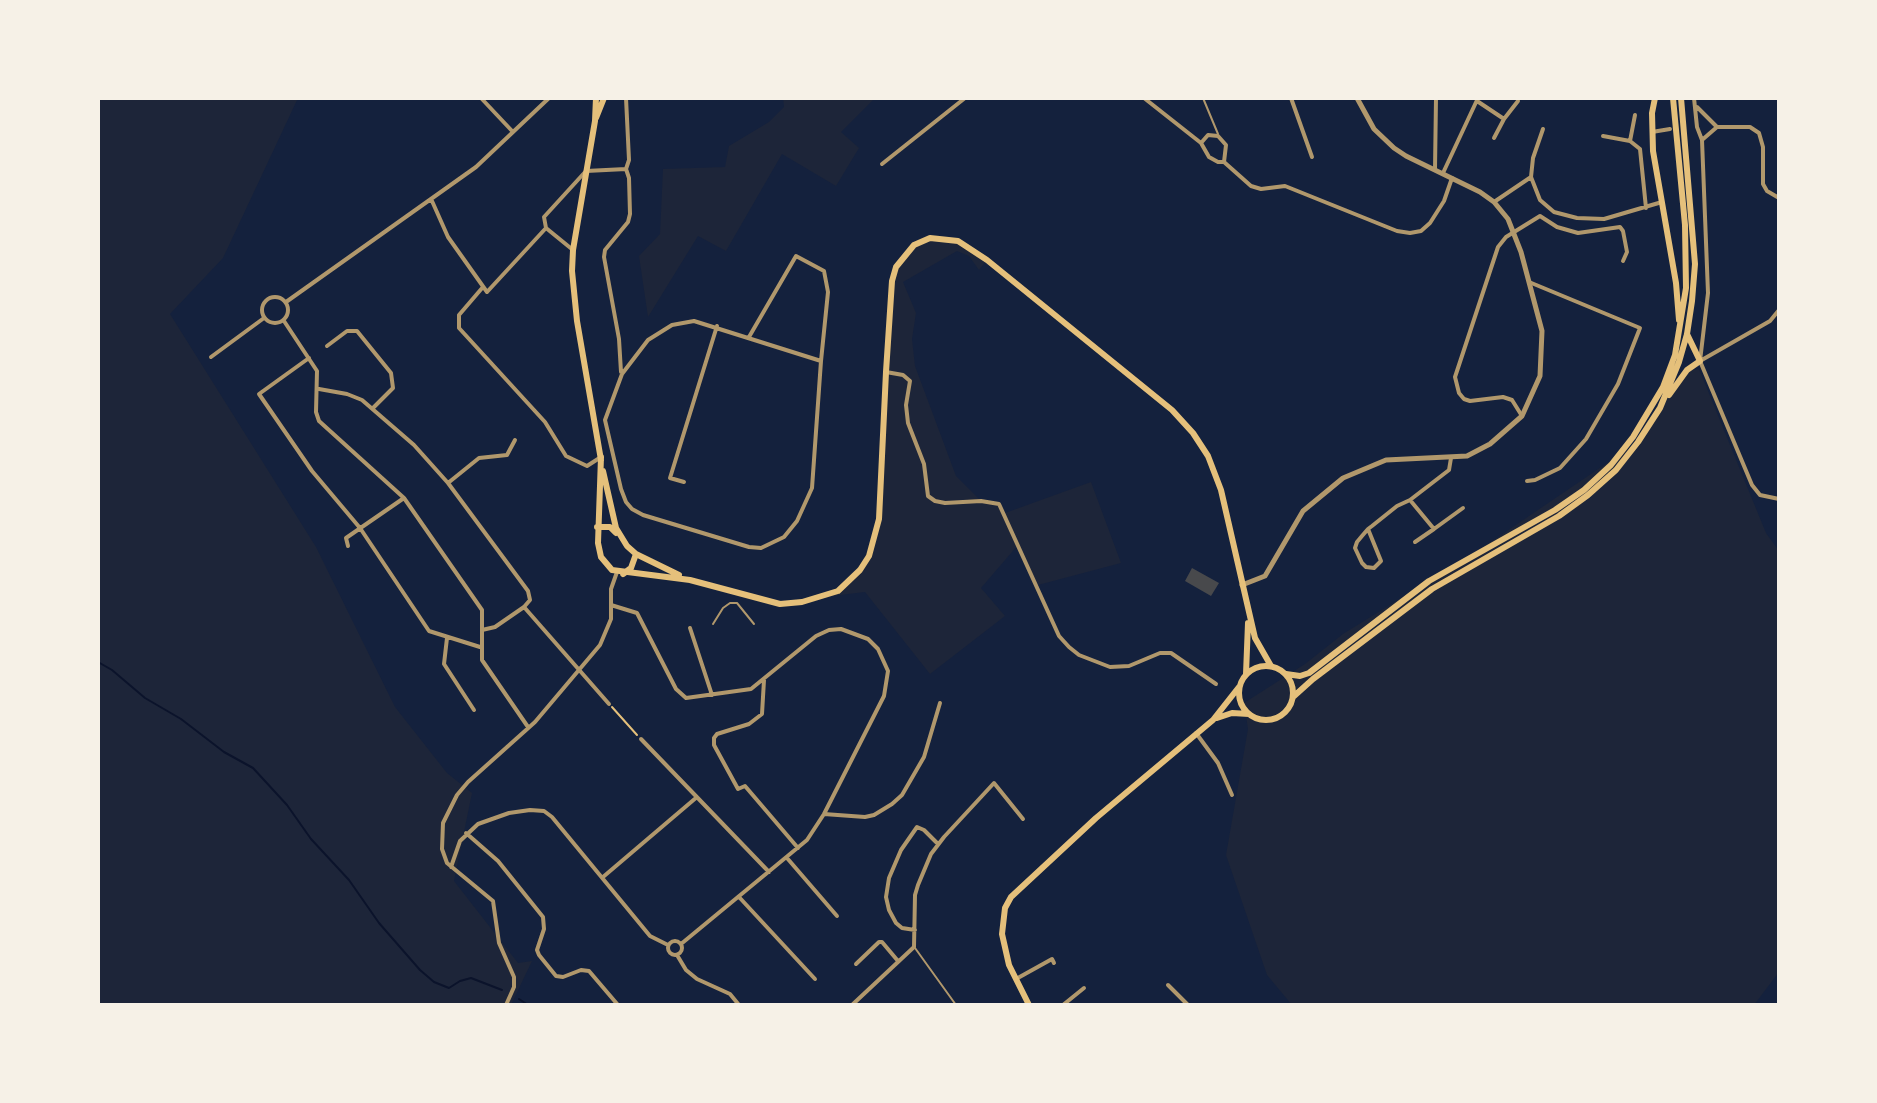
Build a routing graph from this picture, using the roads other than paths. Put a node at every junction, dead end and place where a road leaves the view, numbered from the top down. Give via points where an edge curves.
1 (481, 98) edge
2 (549, 98) edge
3 (596, 98) edge
4 (604, 98) edge
5 (626, 98) edge
6 (965, 98) edge
7 (1144, 98) edge
8 (1203, 98) edge
9 (1291, 98) edge
10 (1357, 98) edge
11 (1436, 98) edge
12 (1655, 98) edge
13 (1673, 98) edge
14 (1681, 98) edge
15 (1694, 98) edge
16 (1477, 99) edge
17 (1518, 101) dead end
18 (1695, 105) junction
19 (1635, 115) dead end
20 (1504, 119) junction
21 (595, 121) junction
22 (1717, 127) junction
23 (1543, 129) dead end
24 (1670, 129) dead end
25 (513, 132) junction
26 (1652, 132) junction
27 (1218, 136) junction
28 (1603, 136) dead end
29 (1494, 138) dead end
30 (1702, 140) junction
31 (1630, 141) junction
32 (1201, 143) junction
33 (1312, 157) dead end
34 (1224, 162) junction
35 (882, 164) dead end
36 (626, 169) junction
37 (1435, 169) junction
38 (586, 171) junction
39 (1443, 173) junction
40 (1452, 177) junction
41 (1531, 177) junction
42 (1779, 198) edge
43 (432, 200) junction
44 (1494, 202) junction
45 (1662, 202) junction
46 (1646, 208) junction
47 (546, 228) junction
48 (1514, 231) junction
49 (573, 250) junction
50 (1623, 261) dead end
51 (1529, 282) junction
52 (483, 287) junction
53 (286, 302) junction
54 (1779, 310) edge
55 (264, 318) junction
56 (284, 321) junction
57 (717, 326) junction
58 (1683, 333) junction
59 (749, 337) junction
60 (327, 346) dead end
61 (211, 357) dead end
62 (309, 358) junction
63 (821, 361) junction
64 (1700, 361) junction
65 (886, 372) junction
66 (622, 374) junction
67 (318, 389) junction
68 (373, 408) junction
69 (1660, 408) junction
70 (1522, 416) junction
71 (593, 417) junction
72 (605, 420) junction
73 (608, 436) junction
74 (515, 440) dead end
75 (600, 453) junction
76 (1451, 458) junction
77 (1527, 481) dead end
78 (684, 482) dead end
79 (448, 483) junction
80 (404, 498) junction
81 (1779, 499) edge
82 (1410, 500) junction
83 (1463, 508) dead end
84 (597, 527) junction
85 (360, 528) junction
86 (1368, 529) junction
87 (1434, 529) junction
88 (619, 535) junction
89 (1415, 542) dead end
90 (348, 546) dead end
91 (636, 554) junction
92 (620, 573) junction
93 (690, 580) junction
94 (1241, 585) junction
95 (611, 605) junction
96 (524, 607) junction
97 (1248, 611) junction
98 (713, 624) dead end
99 (754, 624) dead end
100 (690, 628) dead end
101 (482, 630) junction
102 (447, 638) junction
103 (480, 647) junction
104 (1271, 666) junction
105 (579, 671) junction
106 (1246, 674) junction
107 (1286, 674) junction
108 (764, 680) junction
109 (1216, 684) dead end
110 (1239, 687) junction
111 (712, 695) junction
112 (1293, 697) junction
113 (940, 703) dead end
114 (609, 704) road end
115 (474, 710) dead end
116 (1249, 714) junction
117 (1213, 720) junction
118 (529, 728) junction
119 (1196, 733) junction
120 (641, 739) road end
121 (1232, 795) dead end
122 (697, 797) junction
123 (824, 814) junction
124 (1023, 819) dead end
125 (466, 833) junction
126 (938, 844) junction
127 (798, 848) junction
128 (787, 858) junction
129 (451, 868) junction
130 (769, 872) junction
131 (603, 877) junction
132 (739, 897) junction
133 (837, 916) dead end
134 (915, 930) junction
135 (681, 944) junction
136 (668, 945) junction
137 (914, 947) junction
138 (677, 955) junction
139 (898, 961) junction
140 (1054, 963) dead end
141 (856, 964) dead end
142 (815, 979) dead end
143 (1016, 979) junction
144 (1168, 985) dead end
145 (1084, 988) dead end
146 (506, 1005) edge
147 (618, 1005) edge
148 (739, 1005) edge
149 (852, 1005) edge
150 (956, 1005) edge
151 (1029, 1005) edge
152 (1063, 1005) edge
153 (1188, 1005) edge

1 - 25 street
2 - 25 street
3 - 21 main road
4 - 21 main road
5 - 36 street
6 - 35 street
7 - 32 street
8 - 27 lane
9 - 33 street
10 - 37 street via 1383,138
11 - 37 street
12 - 26 main road
13 - 58 main road via 1688,272
14 - 58 main road via 1695,264
15 - 18 street
16 - 20 street
16 - 39 street
17 - 20 street
18 - 22 street
18 - 30 street via 1694,127
19 - 31 street
20 - 29 street
21 - 38 main road
22 - 30 street
22 - 42 street via 1750,127 1759,133 1763,184
23 - 41 street
24 - 26 street
25 - 43 street
26 - 45 main road
27 - 32 street via 1208,135
27 - 34 street via 1226,145
28 - 31 street
30 - 64 street via 1708,293
31 - 46 street via 1640,149
32 - 34 street via 1209,157
34 - 40 street via 1251,186 1285,186 1410,233 1421,231 1437,215
36 - 38 street
36 - 66 street via 628,222 604,257
37 - 39 street
38 - 47 street via 550,208 544,217
38 - 49 main road
39 - 40 street
40 - 44 street
41 - 44 street
41 - 46 street via 1546,206 1566,216 1604,219
43 - 52 street via 448,237
43 - 53 street
44 - 48 street
45 - 46 street
45 - 58 main road
47 - 49 street
47 - 52 street via 487,292
48 - 50 street via 1540,216 1578,233 1620,227 1627,252
48 - 51 street
48 - 70 street via 1498,247 1455,377 1464,399 1503,397 1512,400
49 - 71 main road via 575,304
51 - 70 street via 1544,343 1537,386
51 - 77 street via 1640,328 1618,384 1586,439 1560,468
52 - 75 street via 459,315 459,328 545,422 566,456 587,466
53 - 55 street via 277,297 266,301
53 - 56 street via 289,312
54 - 64 street via 1770,321
55 - 56 street via 270,323
55 - 61 street
56 - 62 street
57 - 59 street
57 - 66 street via 694,321 662,330
57 - 78 street via 670,478
58 - 64 main road
58 - 69 main road
58 - 107 main road via 1648,413 1611,465 1584,490 1429,581 1309,673
59 - 63 street
59 - 63 street via 796,256 824,271 828,280
60 - 68 street via 347,331 357,331 391,373 393,388
62 - 67 street via 317,371
62 - 85 street via 259,394 312,471
63 - 73 street via 810,496 784,537 761,548 632,509 621,489
64 - 69 main road via 1687,370
64 - 81 street via 1752,485 1760,495
65 - 93 main road via 879,519 869,556 849,582 824,597 780,604
65 - 94 main road via 896,267 914,245 930,238 958,241 1172,410 1193,433 1221,490
65 - 109 street via 910,381 908,423 924,464 928,496 945,503 999,504 1059,636 1069,647 1110,667 1171,653
66 - 72 street
67 - 68 street via 347,394
67 - 80 street via 319,421
68 - 79 street
69 - 112 main road via 1616,470 1588,495 1432,589
70 - 76 street via 1490,444
71 - 72 street
71 - 75 main road
72 - 73 street
73 - 75 street
74 - 79 street via 507,455 479,458
75 - 84 main road
75 - 88 main road
76 - 82 street via 1449,470
76 - 94 street via 1386,460 1343,478 1303,511 1265,576
79 - 96 street via 528,591 530,600
80 - 85 street
80 - 101 street via 482,610
82 - 86 street
82 - 87 street
83 - 87 street
84 - 88 main road via 610,527
84 - 92 main road via 601,557
85 - 90 street via 346,538
85 - 102 street via 429,631
86 - 86 street via 1380,557 1374,568 1366,567 1355,548
87 - 89 street
88 - 91 main road
91 - 92 main road via 631,568
91 - 93 main road
92 - 93 main road
92 - 95 street via 611,589
94 - 97 main road
95 - 105 street via 607,632
95 - 111 street via 637,613 680,695
96 - 101 street
96 - 105 street
97 - 104 main road
97 - 106 main road
98 - 99 lane via 730,603 737,603
100 - 111 street
101 - 103 street
102 - 103 street
102 - 115 street via 444,664
103 - 118 street via 482,660
104 - 106 main road
104 - 107 main road
105 - 114 street
105 - 118 street
106 - 110 main road
107 - 112 main road
108 - 111 street via 751,689
108 - 123 street via 829,630 868,639 884,659 884,696
108 - 127 street via 762,714 717,734 714,745 738,789 745,786
110 - 116 main road via 1240,702
110 - 117 main road
112 - 116 main road via 1286,711 1272,719
113 - 123 street via 924,757 902,795 874,815
116 - 117 main road
117 - 119 main road
118 - 129 street via 468,782 448,810 441,836
119 - 121 street
119 - 143 main road via 1011,897 1002,934
120 - 122 street
122 - 130 street
122 - 131 street
123 - 127 street
124 - 126 street via 994,783
125 - 129 street
125 - 131 street via 509,813 544,811
125 - 147 street via 498,861 543,917 537,950 547,966 563,977 589,971
126 - 134 street via 915,895
126 - 134 street via 917,827 889,878 889,910 902,928
127 - 128 street
128 - 130 street
128 - 133 street
129 - 146 street via 493,901 499,943 514,977
130 - 132 street
131 - 136 street via 650,936
132 - 135 street
132 - 142 street
134 - 137 street
135 - 136 street
135 - 138 street
136 - 138 street
137 - 139 street
137 - 150 lane
138 - 148 street via 697,979 730,994
139 - 141 street via 879,942
139 - 149 street
140 - 143 street via 1052,959
143 - 151 main road
144 - 153 street
145 - 152 street

